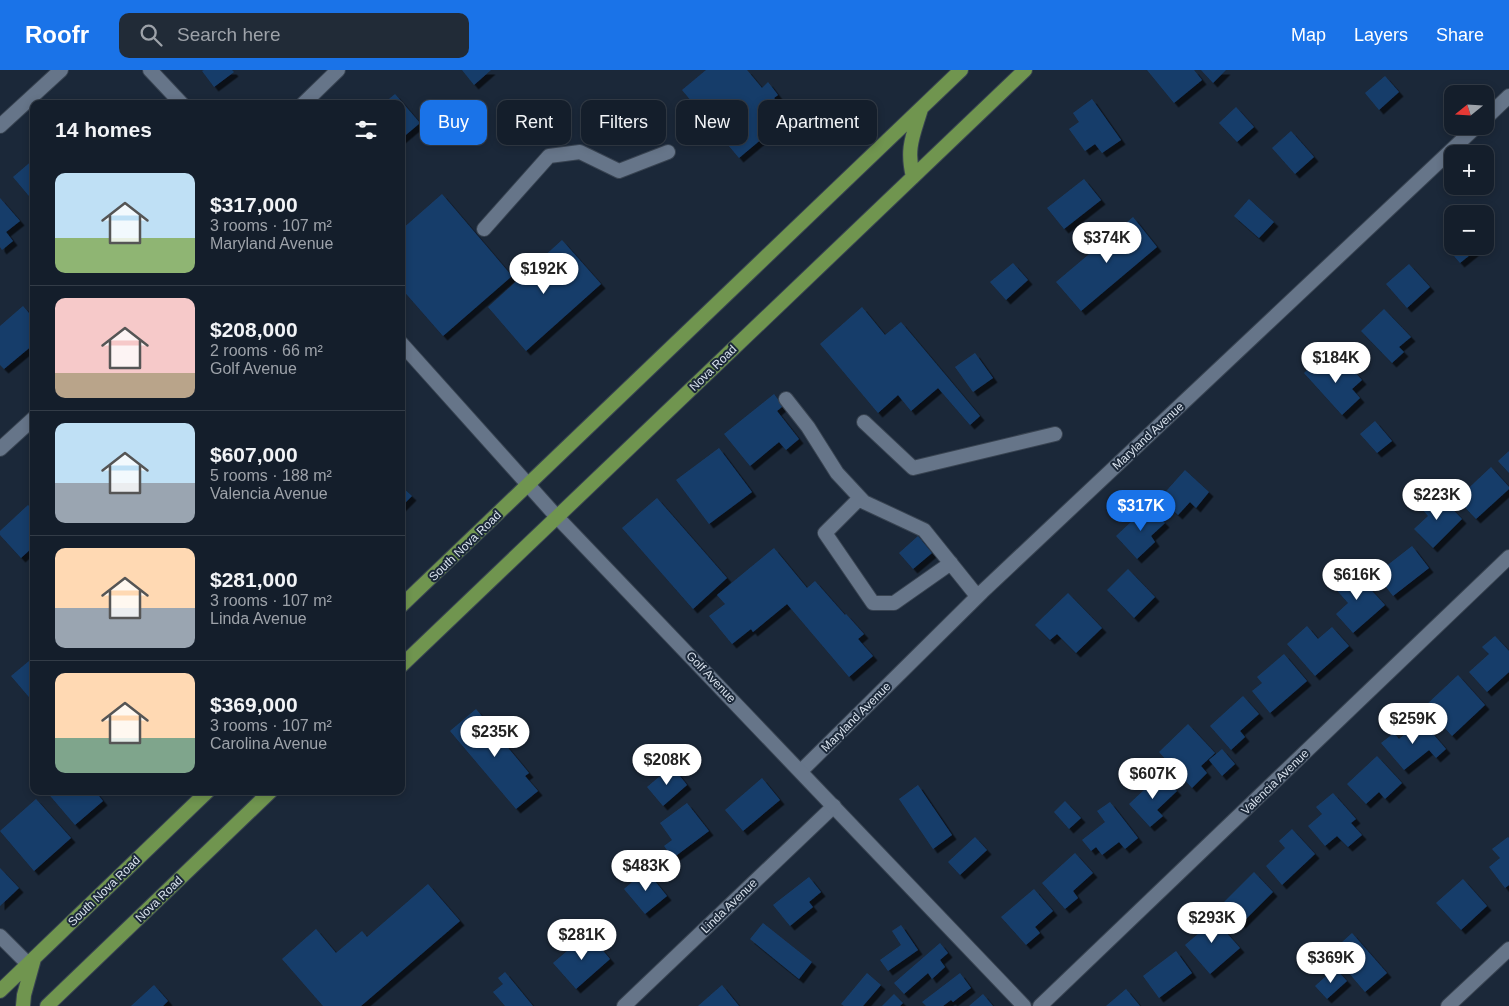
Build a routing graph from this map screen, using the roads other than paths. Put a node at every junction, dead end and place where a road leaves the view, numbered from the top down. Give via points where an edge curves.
1 (61, 70) edge
2 (150, 70) edge
3 (338, 70) edge
4 (961, 70) edge
5 (1025, 70) edge
6 (1509, 96) edge
7 (178, 100) edge
8 (307, 100) edge
9 (921, 108) junction
10 (1494, 110) edge
11 (0, 126) edge
12 (1467, 135) edge
13 (668, 152) dead end
14 (912, 177) junction
15 (484, 229) dead end
16 (405, 347) edge
17 (786, 400) dead end
18 (30, 422) edge
19 (864, 422) dead end
20 (1055, 434) dead end
21 (0, 449) edge
22 (528, 485) junction
23 (860, 498) junction
24 (557, 517) junction
25 (1509, 557) edge
26 (951, 563) junction
27 (978, 596) junction
28 (405, 602) edge
29 (405, 662) edge
30 (801, 771) junction
31 (204, 795) edge
32 (263, 796) edge
33 (834, 806) junction
34 (0, 936) edge
35 (1509, 949) edge
36 (31, 961) junction
37 (0, 991) edge
38 (23, 1006) edge
39 (47, 1006) edge
40 (624, 1006) edge
41 (1024, 1006) edge
42 (1040, 1006) edge
43 (1448, 1006) edge

1 - 11 street
2 - 7 street
3 - 8 street
4 - 9 main road
5 - 14 main road, Nova Road
6 - 10 street
9 - 14 main road via 909,147
9 - 22 main road
12 - 27 street, Maryland Avenue
13 - 15 street via 619,171 580,152 549,156
14 - 24 main road, Nova Road
16 - 22 street, Golf Avenue
17 - 23 street via 808,427 837,473
18 - 21 street
19 - 20 street via 913,468
22 - 24 street, Golf Avenue
22 - 28 main road, South Nova Road
23 - 26 street via 924,530
23 - 26 street via 825,533 873,603 894,603
24 - 29 main road, Nova Road
24 - 30 street, Golf Avenue
25 - 42 street, Valencia Avenue
26 - 27 street
27 - 30 street, Maryland Avenue
30 - 33 street, Golf Avenue
31 - 36 main road, South Nova Road
32 - 39 main road, Nova Road
33 - 40 street, Linda Avenue
33 - 41 street, Golf Avenue
34 - 36 street
35 - 43 street
36 - 37 main road, South Nova Road
36 - 38 main road

